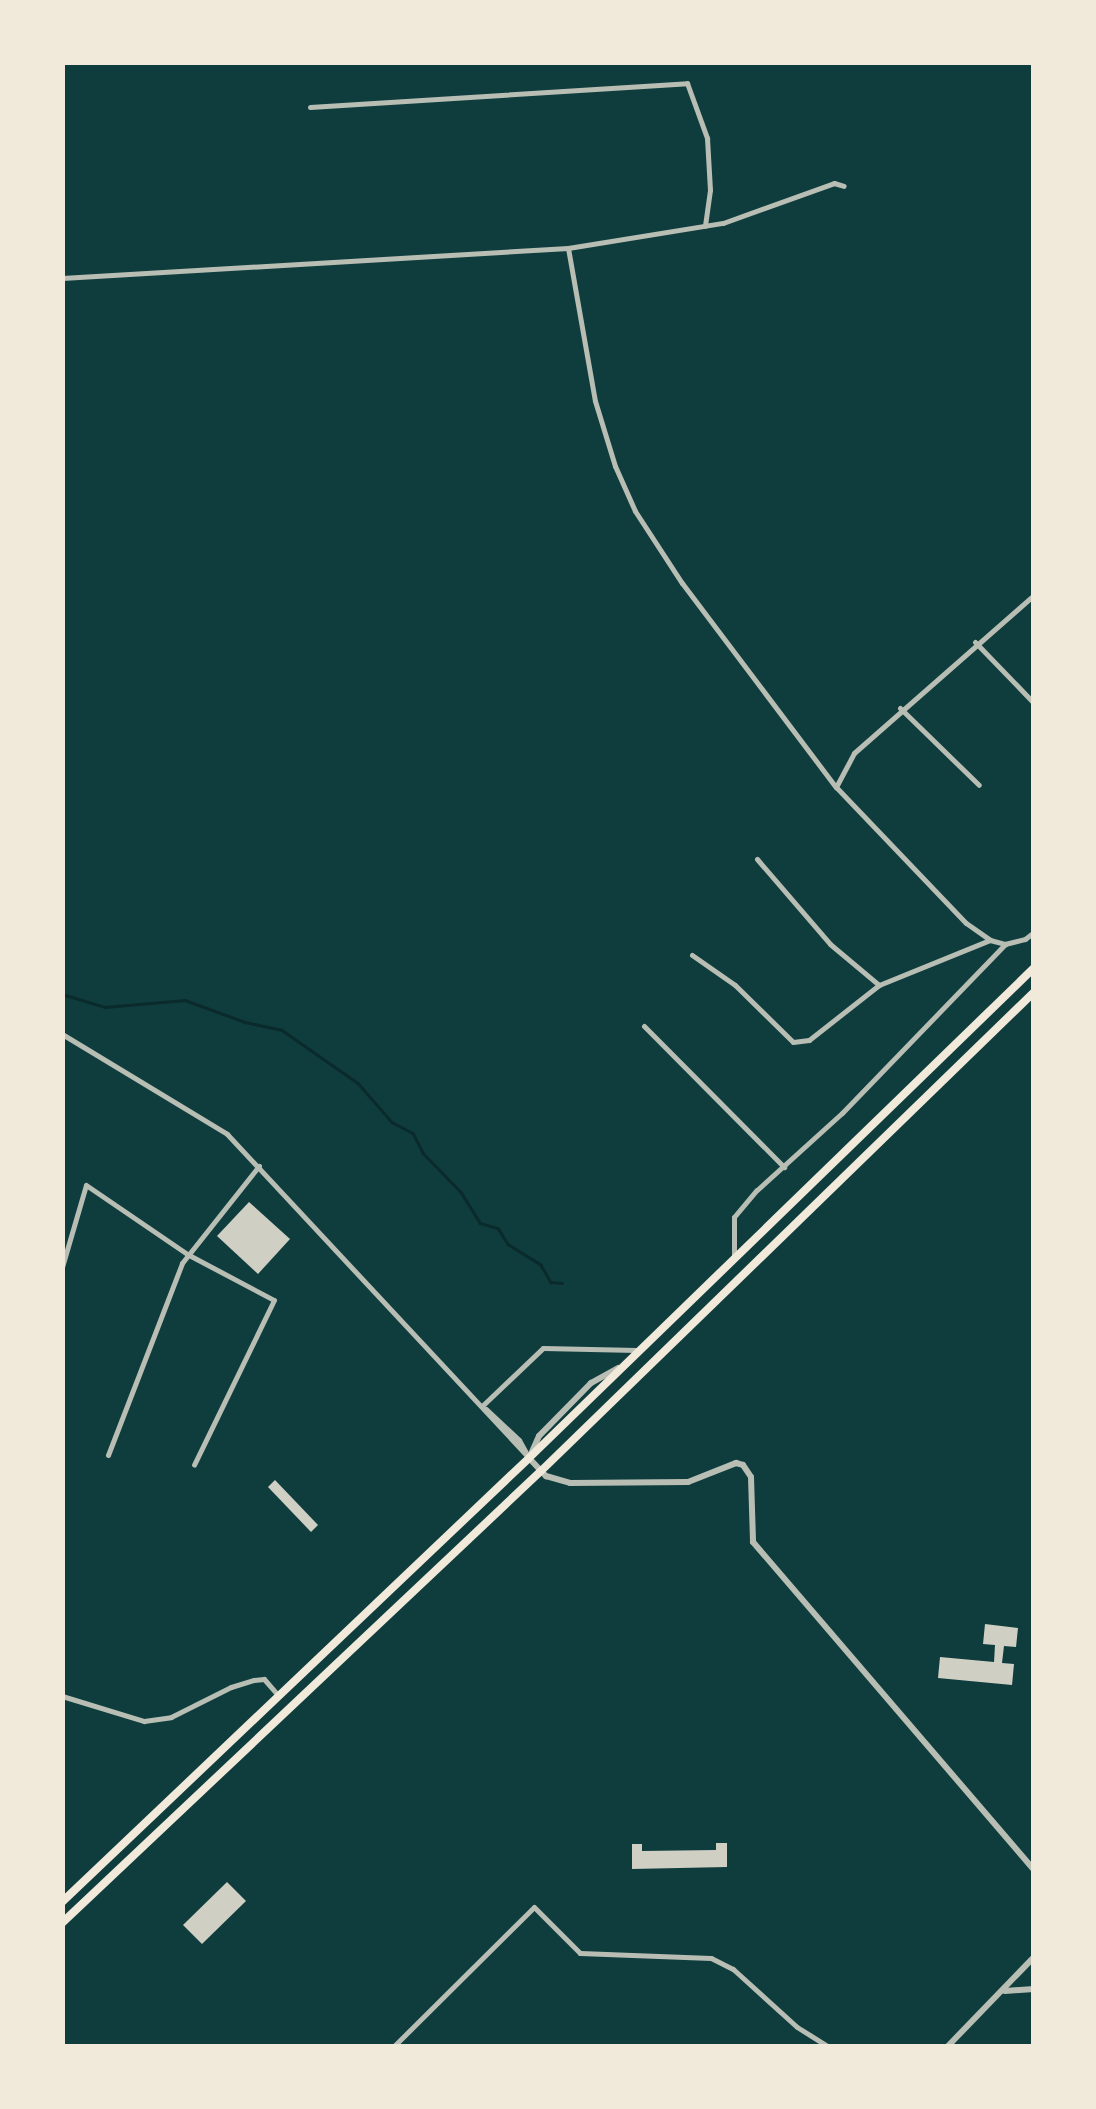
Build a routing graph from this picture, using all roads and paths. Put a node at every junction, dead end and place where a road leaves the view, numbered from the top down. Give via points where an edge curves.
1 (310, 107) dead end
2 (844, 186) dead end
3 (706, 226) junction
4 (568, 248) junction
5 (62, 278) edge
6 (1034, 595) edge
7 (975, 642) junction
8 (1034, 702) edge
9 (900, 708) junction
10 (979, 785) dead end
11 (836, 786) junction
12 (757, 858) dead end
13 (1034, 932) edge
14 (990, 940) junction
15 (1005, 944) junction
16 (692, 955) dead end
17 (1034, 968) edge
18 (879, 985) junction
19 (1034, 992) edge
20 (644, 1026) dead end
21 (62, 1034) edge
22 (259, 1166) junction
23 (784, 1167) junction
24 (188, 1254) junction
25 (734, 1256) junction
26 (62, 1267) edge
27 (638, 1350) junction
28 (483, 1407) junction
29 (108, 1456) dead end
30 (529, 1458) junction
31 (194, 1465) dead end
32 (541, 1470) junction
33 (278, 1695) junction
34 (62, 1696) edge
35 (1034, 1870) edge
36 (62, 1902) edge
37 (62, 1923) edge
38 (1034, 1959) edge
39 (1034, 1970) edge
40 (1034, 1989) edge
41 (1004, 1992) junction
42 (394, 2046) edge
43 (828, 2046) edge
44 (948, 2046) edge

1 - 3 street via 688,84 706,138
2 - 3 street via 834,183
3 - 4 street
4 - 5 street
4 - 11 street via 599,419 635,511 734,657
6 - 7 street
7 - 8 street
7 - 9 street
9 - 10 street
9 - 11 street via 854,752
11 - 14 street
12 - 18 street via 830,944
13 - 15 street
14 - 15 street
14 - 18 street
15 - 23 street
16 - 18 street via 735,985 793,1042 809,1040
17 - 25 highway
19 - 32 highway
20 - 23 street
21 - 22 street via 227,1134
22 - 24 street
22 - 28 street
23 - 25 street via 734,1217
24 - 26 street via 86,1185
24 - 29 street
24 - 31 street via 274,1300
25 - 27 highway
27 - 28 street via 543,1348
27 - 30 highway
28 - 30 street
30 - 32 street
30 - 33 highway
32 - 35 street via 570,1483 688,1482 743,1465 751,1477 753,1542
32 - 37 highway
33 - 34 street via 264,1678 231,1686 171,1717 144,1721
33 - 36 highway
38 - 39 street
38 - 41 street
40 - 41 street
41 - 44 street
42 - 43 street via 534,1907 580,1954 711,1958 733,1968 796,2027

